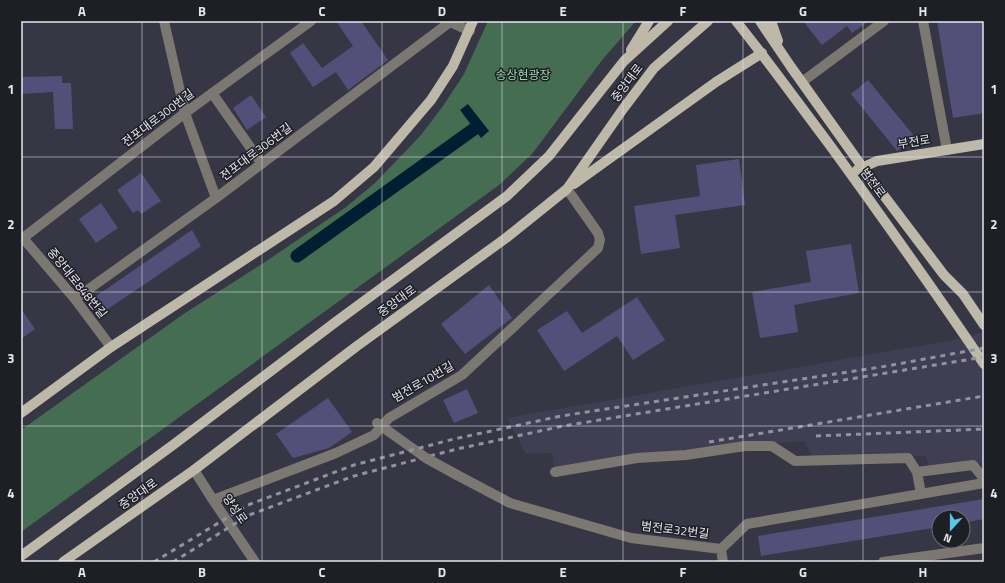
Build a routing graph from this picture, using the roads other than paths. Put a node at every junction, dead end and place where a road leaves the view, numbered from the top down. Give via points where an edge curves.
1 (164, 21) edge
2 (311, 21) edge
3 (649, 21) edge
4 (668, 21) edge
5 (708, 21) edge
6 (736, 21) edge
7 (760, 21) edge
8 (771, 21) edge
9 (884, 21) edge
10 (923, 21) edge
11 (449, 22) edge
12 (472, 26) edge
13 (762, 53) junction
14 (782, 54) junction
15 (624, 61) junction
16 (802, 82) junction
17 (212, 93) junction
18 (185, 113) junction
19 (984, 144) edge
20 (947, 150) junction
21 (262, 164) junction
22 (863, 168) junction
23 (850, 174) junction
24 (567, 189) junction
25 (216, 198) junction
26 (22, 238) edge
27 (75, 299) junction
28 (984, 325) edge
29 (111, 347) junction
30 (984, 364) edge
31 (21, 413) edge
32 (378, 423) dead end
33 (194, 470) junction
34 (555, 472) dead end
35 (917, 472) junction
36 (984, 479) edge
37 (984, 483) edge
38 (921, 494) junction
39 (213, 500) junction
40 (984, 548) edge
41 (721, 549) junction
42 (21, 556) edge
43 (63, 562) edge
44 (255, 562) edge
45 (723, 562) edge
46 (883, 562) edge

1 - 18 street
2 - 17 street, 전포대로300번길
3 - 15 main road
4 - 15 main road, 중앙대로
5 - 24 main road, 중앙대로 via 654,68
6 - 13 main road, 범전로
7 - 14 main road, 범전로
8 - 14 main road
9 - 16 street
10 - 20 street
11 - 12 street
11 - 21 street, 전포대로306번길
12 - 29 main road via 431,100 374,167 334,200
13 - 23 main road, 범전로
13 - 24 main road via 716,82
14 - 16 main road, 범전로
15 - 42 main road, 중앙대로 via 549,156 507,196
16 - 22 main road, 범전로
17 - 18 street, 전포대로300번길
17 - 21 street
18 - 25 street
18 - 26 street, 전포대로300번길
19 - 20 main road, 부전로
20 - 22 main road, 부전로 via 877,161
21 - 25 street, 전포대로306번길
22 - 23 main road, 부전로
22 - 28 main road, 범전로
23 - 30 main road, 범전로
24 - 33 main road, 중앙대로 via 506,238 357,346
24 - 39 street, 범전로10번길 via 598,233 598,248 462,375 389,418 374,435 336,454
25 - 27 street, 전포대로306번길
26 - 27 street, 중앙대로848번길
27 - 29 street, 중앙대로848번길
29 - 31 main road
32 - 41 street, 범전로32번길, bridge via 426,458 510,503 631,538
33 - 39 street, 양성로
33 - 43 main road, 중앙대로
34 - 35 street via 637,458 686,455 745,446 772,446 795,461 908,458
35 - 36 street via 973,465
35 - 38 street
37 - 38 street, 범전로32번길
38 - 41 street, 범전로32번길 via 748,524
39 - 44 street, 양성로
40 - 46 street
41 - 45 street

